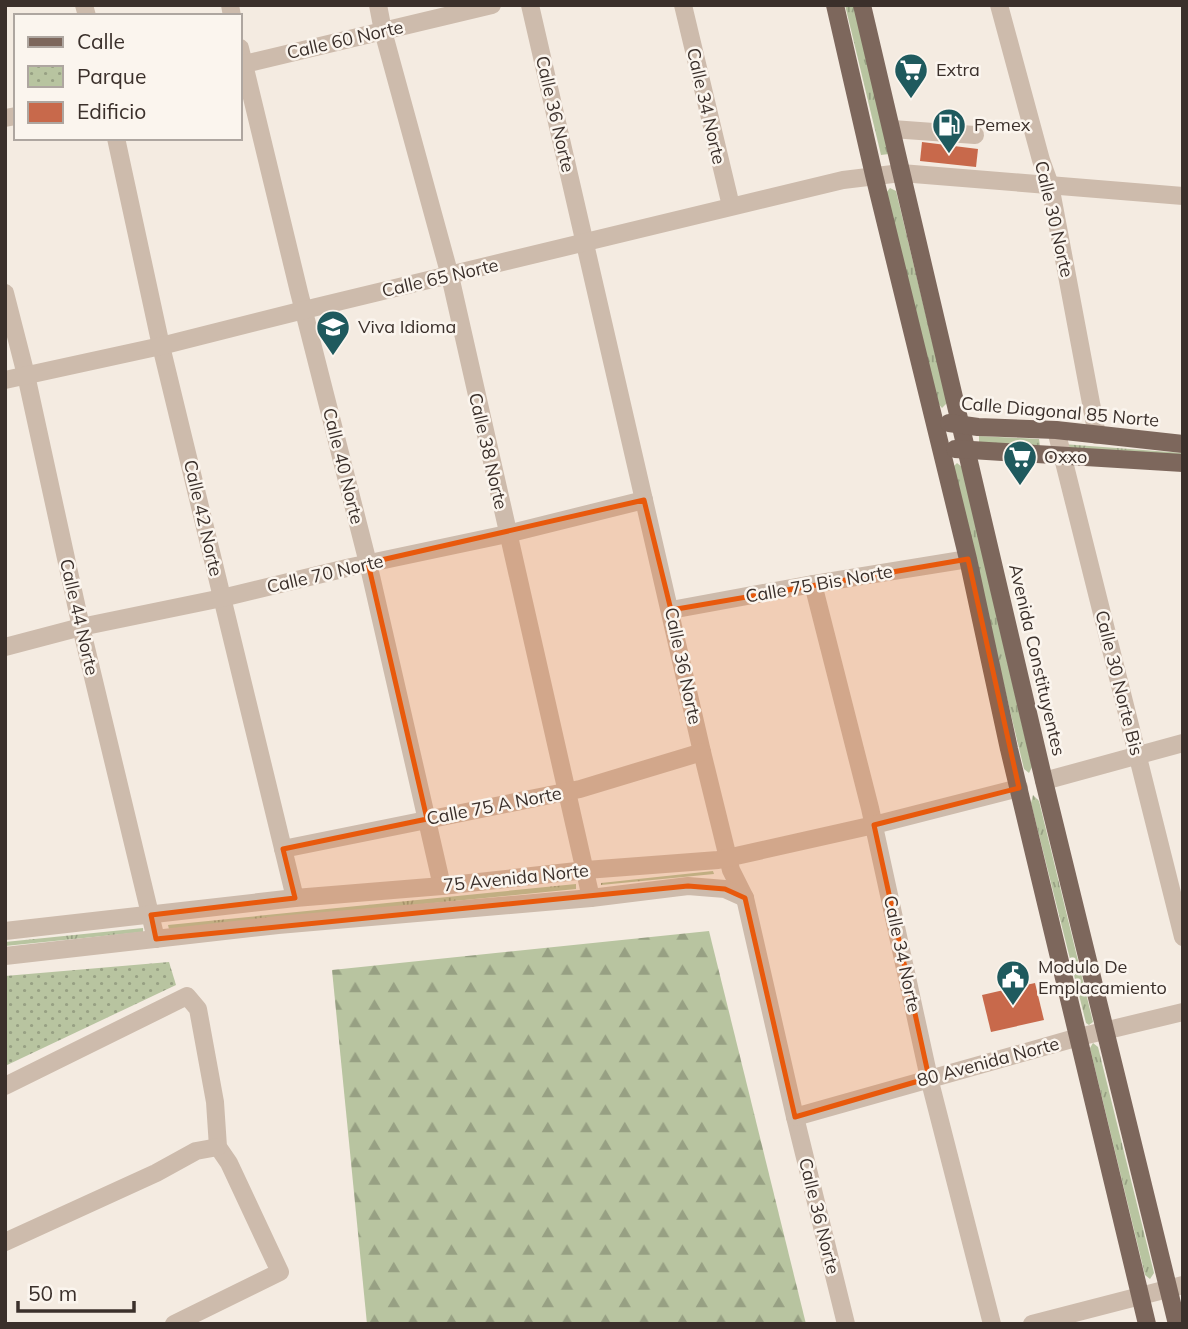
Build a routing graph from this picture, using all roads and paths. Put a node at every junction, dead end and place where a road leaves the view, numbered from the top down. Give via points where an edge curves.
1 (378, 5) edge
2 (492, 5) edge
3 (530, 5) edge
4 (682, 5) edge
5 (835, 5) edge
6 (862, 5) edge
7 (999, 5) edge
8 (383, 31) junction
9 (242, 59) edge
10 (242, 63) edge
11 (892, 129) junction
12 (975, 135) dead end
13 (117, 140) edge
14 (901, 173) junction
15 (874, 175) junction
16 (1050, 185) junction
17 (1183, 196) edge
18 (731, 206) junction
19 (586, 243) junction
20 (450, 276) junction
21 (5, 293) edge
22 (303, 310) junction
23 (161, 346) junction
24 (26, 375) junction
25 (5, 380) edge
26 (934, 422) junction
27 (960, 424) junction
28 (1056, 430) junction
29 (1097, 435) junction
30 (1183, 443) edge
31 (941, 448) junction
32 (966, 451) junction
33 (1062, 455) junction
34 (1183, 463) edge
35 (644, 500) junction
36 (507, 534) junction
37 (968, 559) junction
38 (368, 563) junction
39 (813, 584) junction
40 (222, 598) junction
41 (671, 610) junction
42 (81, 627) junction
43 (5, 647) edge
44 (1183, 743) edge
45 (702, 752) junction
46 (1137, 757) junction
47 (1044, 781) junction
48 (1019, 788) junction
49 (567, 791) junction
50 (427, 820) junction
51 (874, 825) junction
52 (283, 849) junction
53 (729, 859) junction
54 (586, 870) junction
55 (442, 886) junction
56 (295, 898) junction
57 (591, 898) junction
58 (745, 898) junction
59 (151, 915) junction
60 (5, 930) edge
61 (1183, 937) edge
62 (156, 939) junction
63 (5, 956) edge
64 (1183, 1012) edge
65 (1105, 1030) junction
66 (1079, 1037) junction
67 (929, 1078) junction
68 (5, 1086) edge
69 (795, 1117) junction
70 (218, 1147) junction
71 (5, 1242) edge
72 (1176, 1287) edge
73 (1140, 1295) junction
74 (174, 1324) edge
75 (846, 1324) edge
76 (992, 1324) edge
77 (1032, 1324) edge
78 (1147, 1324) edge
79 (1177, 1324) edge

1 - 8 street, Calle 38 Norte
2 - 8 street, Calle 60 Norte
3 - 19 street, Calle 36 Norte
4 - 18 street, Calle 34 Norte
5 - 15 main road
6 - 11 main road, Avenida Constituyentes
7 - 16 street, Calle 30 Norte
8 - 9 street, Calle 60 Norte
8 - 20 street, Calle 38 Norte
10 - 22 street, Calle 40 Norte
11 - 12 street
11 - 14 main road, Avenida Constituyentes
13 - 23 street, Calle 42 Norte
14 - 15 street, Calle 65 Norte
14 - 16 street, Calle 65 Norte
14 - 27 main road, Avenida Constituyentes
15 - 18 street, Calle 65 Norte
15 - 26 main road
16 - 17 street, Calle 65 Norte
16 - 29 street, Calle 30 Norte
18 - 19 street, Calle 65 Norte
19 - 20 street, Calle 65 Norte
19 - 35 street, Calle 36 Norte
20 - 22 street, Calle 65 Norte
20 - 36 street, Calle 38 Norte
21 - 24 street, Calle 44 Norte
22 - 23 street, Calle 65 Norte
22 - 38 street, Calle 40 Norte
23 - 24 street, Calle 65 Norte
23 - 40 street, Calle 42 Norte
24 - 25 street, Calle 65 Norte
24 - 42 street, Calle 44 Norte
26 - 27 main road, Calle Diagonal 85 Norte
26 - 31 main road
27 - 28 main road, Calle Diagonal 85 Norte
27 - 32 main road, Avenida Constituyentes
28 - 29 main road, Calle Diagonal 85 Norte
28 - 33 street, Calle 30 Norte Bis
29 - 30 main road, Calle Diagonal 85 Norte
31 - 32 main road
31 - 37 main road
32 - 33 main road
32 - 47 main road, Avenida Constituyentes
33 - 34 main road
33 - 46 street, Calle 30 Norte Bis
35 - 36 street, Calle 70 Norte
35 - 41 street, Calle 36 Norte
36 - 38 street, Calle 70 Norte
36 - 49 street, Calle 38 Norte
37 - 39 street, Calle 75 Bis Norte
37 - 48 main road
38 - 40 street, Calle 70 Norte
38 - 50 street, Calle 40 Norte
39 - 41 street, Calle 75 Bis Norte
39 - 51 street, Calle 34 Norte
40 - 42 street, Calle 70 Norte
40 - 52 street, Calle 42 Norte
41 - 45 street, Calle 36 Norte
42 - 43 street, Calle 70 Norte
42 - 59 street, Calle 44 Norte
44 - 46 street
45 - 49 street, Calle 75 A Norte
45 - 53 street, Calle 36 Norte
46 - 47 street
46 - 61 street, Calle 30 Norte Bis
47 - 65 main road, Avenida Constituyentes
48 - 51 street, 75 Avenida Norte
48 - 66 main road
49 - 50 street, Calle 75 A Norte
49 - 54 street, Calle 38 Norte
50 - 52 street, Calle 75 A Norte
50 - 55 street, Calle 40 Norte
51 - 53 street, 75 Avenida Norte
51 - 67 street, Calle 34 Norte
52 - 56 street, Calle 42 Norte
53 - 54 street, 75 Avenida Norte
53 - 58 street, Calle 36 Norte
54 - 55 street, 75 Avenida Norte
54 - 57 street, Calle 38 Norte
55 - 56 street, 75 Avenida Norte
56 - 59 street, 75 Avenida Norte
57 - 58 street, 75 Avenida Norte via 688,886 725,889
57 - 62 street, 75 Avenida Norte
58 - 69 street, Calle 36 Norte
59 - 60 street, 75 Avenida Norte
59 - 62 street, Calle 44 Norte
62 - 63 street, 75 Avenida Norte
64 - 65 street, 80 Avenida Norte
65 - 66 street, 80 Avenida Norte
65 - 72 main road, Avenida Constituyentes
66 - 67 street, 80 Avenida Norte
66 - 73 main road
67 - 69 street, 80 Avenida Norte
67 - 76 street, Calle 34 Norte
68 - 70 street via 187,996 198,1009
69 - 75 street, Calle 36 Norte
70 - 71 street via 196,1151
70 - 74 street via 280,1272
72 - 73 street
72 - 79 main road, Avenida Constituyentes
73 - 77 street
73 - 78 main road

